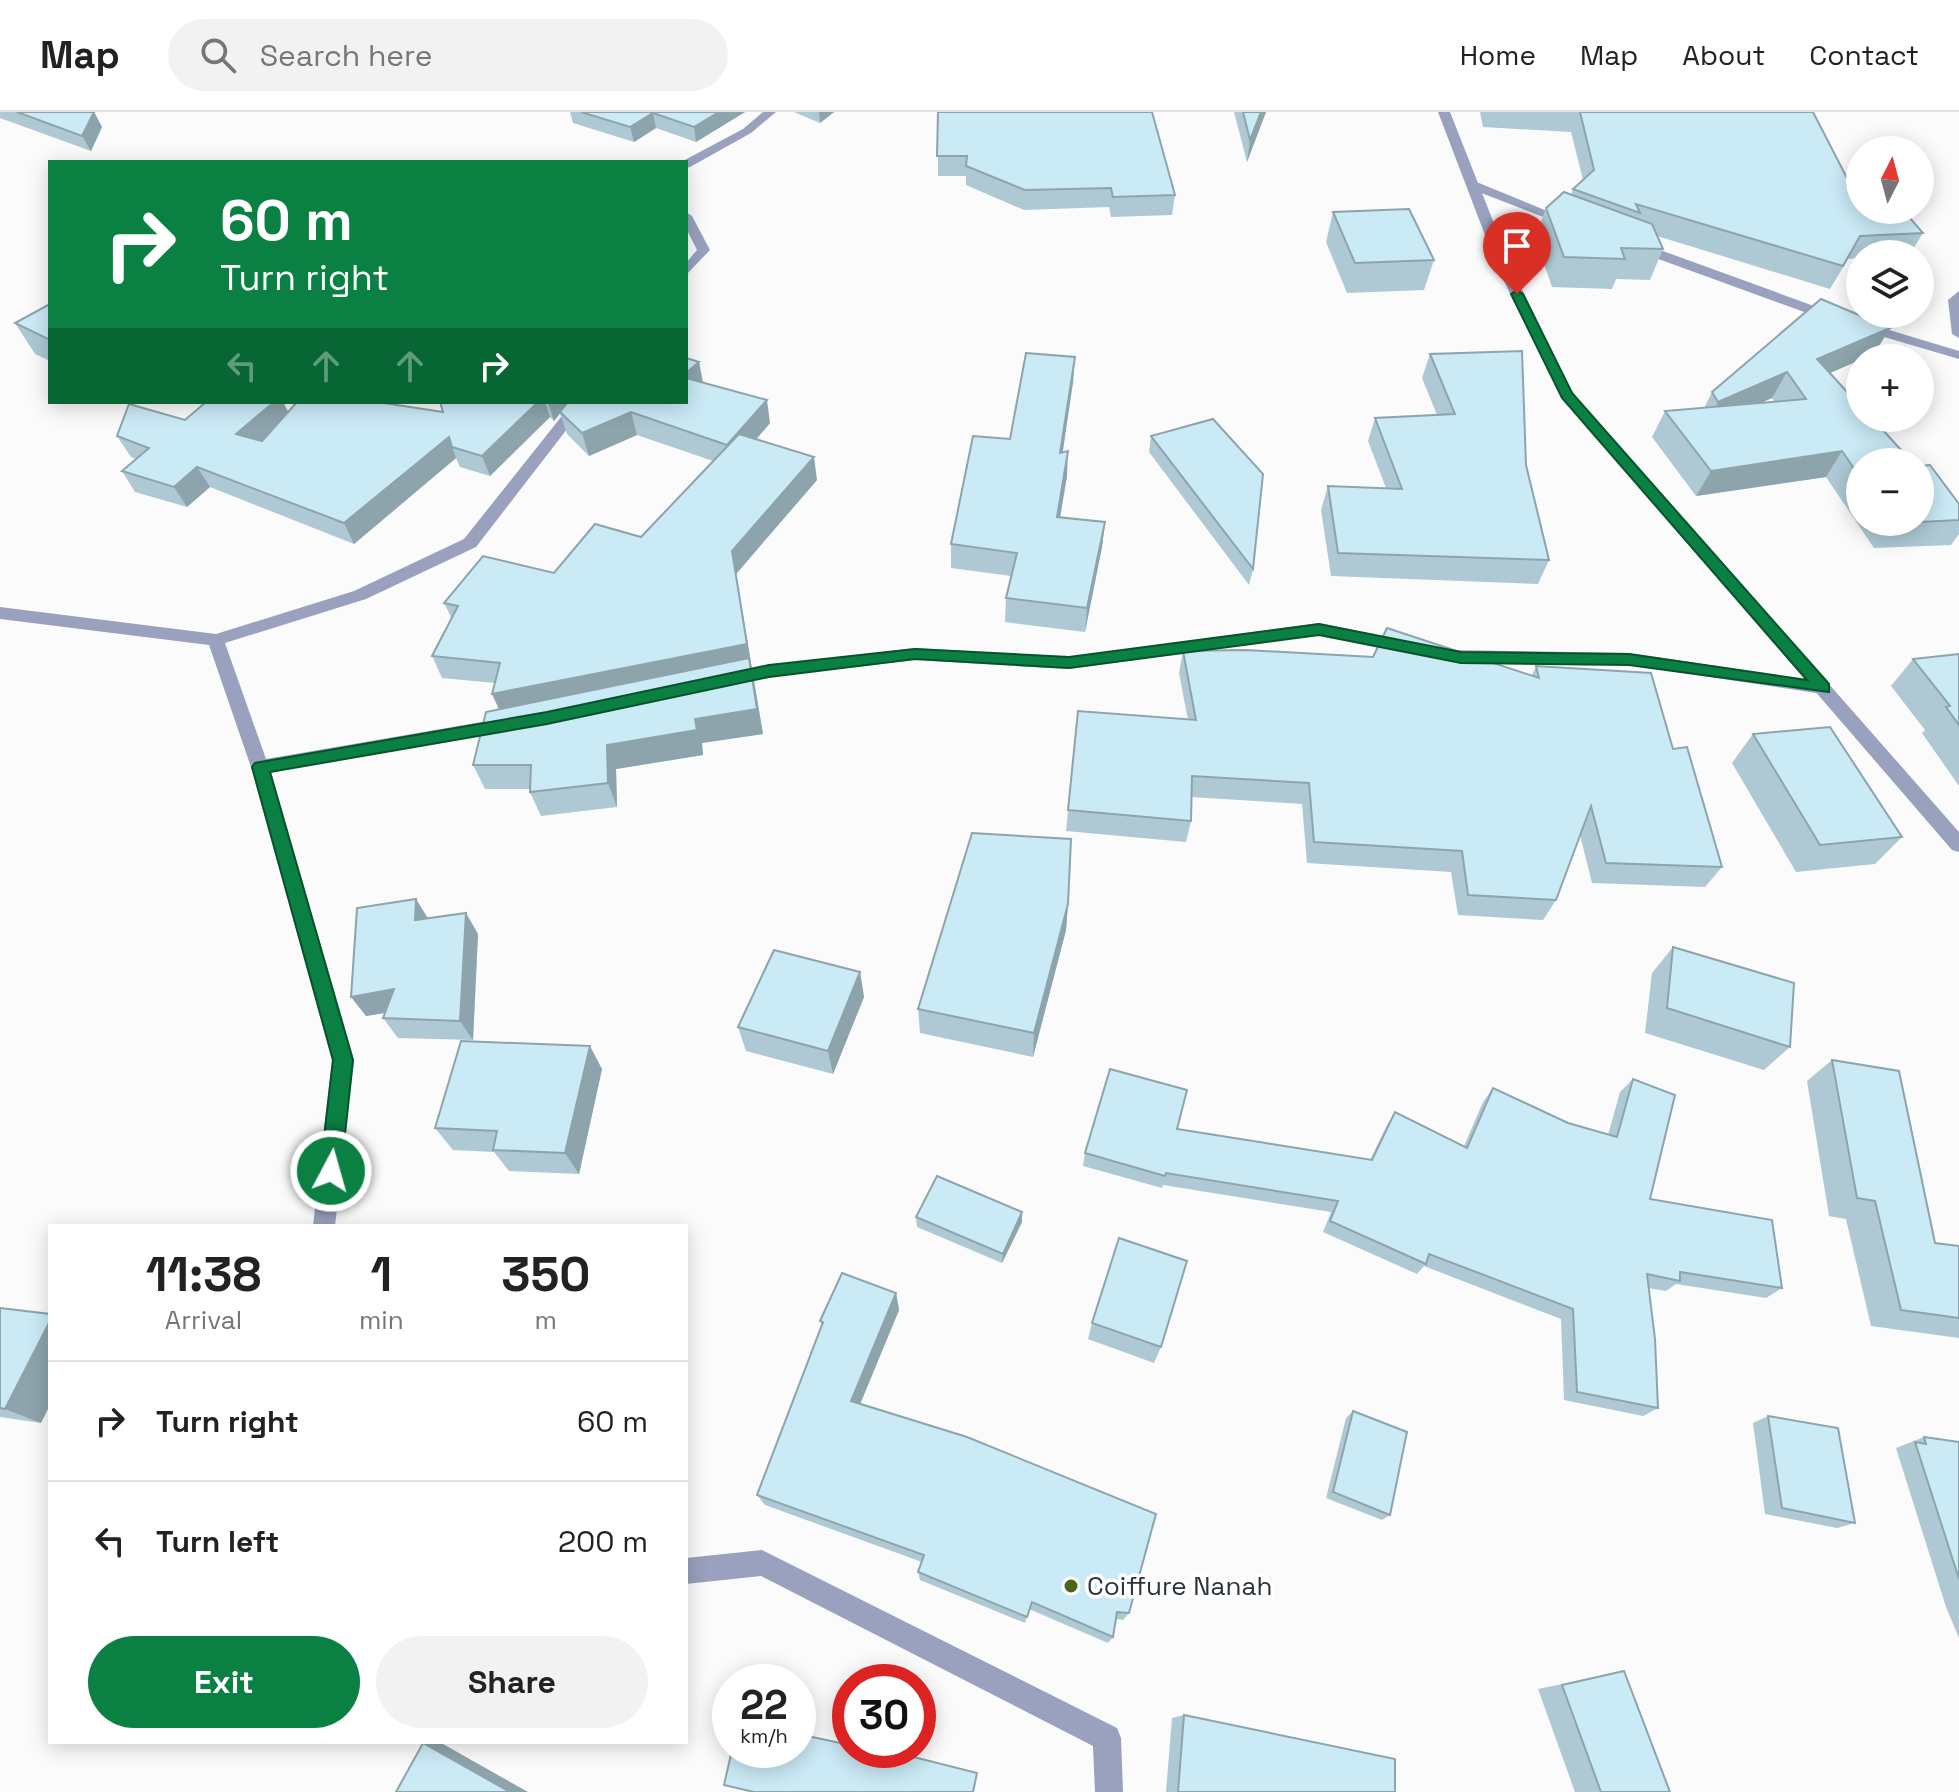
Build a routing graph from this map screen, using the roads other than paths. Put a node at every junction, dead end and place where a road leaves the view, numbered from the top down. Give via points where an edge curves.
1 (770, 112) edge
2 (1444, 112) edge
3 (688, 163) edge
4 (1475, 186) junction
5 (688, 220) edge
6 (1585, 228) edge
7 (1629, 243) edge
8 (688, 269) edge
9 (1959, 295) edge
10 (1959, 334) edge
11 (1959, 355) edge
12 (579, 404) edge
13 (0, 613) edge
14 (216, 640) junction
15 (710, 684) edge
16 (1823, 688) junction
17 (517, 723) edge
18 (260, 767) junction
19 (1959, 845) edge
20 (324, 1224) edge
21 (688, 1571) edge
22 (1109, 1792) edge

1 - 3 street via 747,131
2 - 4 street
4 - 6 street
4 - 16 street via 1505,269 1567,395
5 - 8 street via 704,250
7 - 11 street via 1831,317
9 - 10 street
12 - 14 street via 470,543 360,595
13 - 14 street
14 - 18 street
15 - 16 street via 769,671 915,654 1069,663 1319,629 1461,658 1629,659
16 - 19 street
17 - 18 street
18 - 20 street via 343,1060
21 - 22 street via 762,1563 1107,1738

